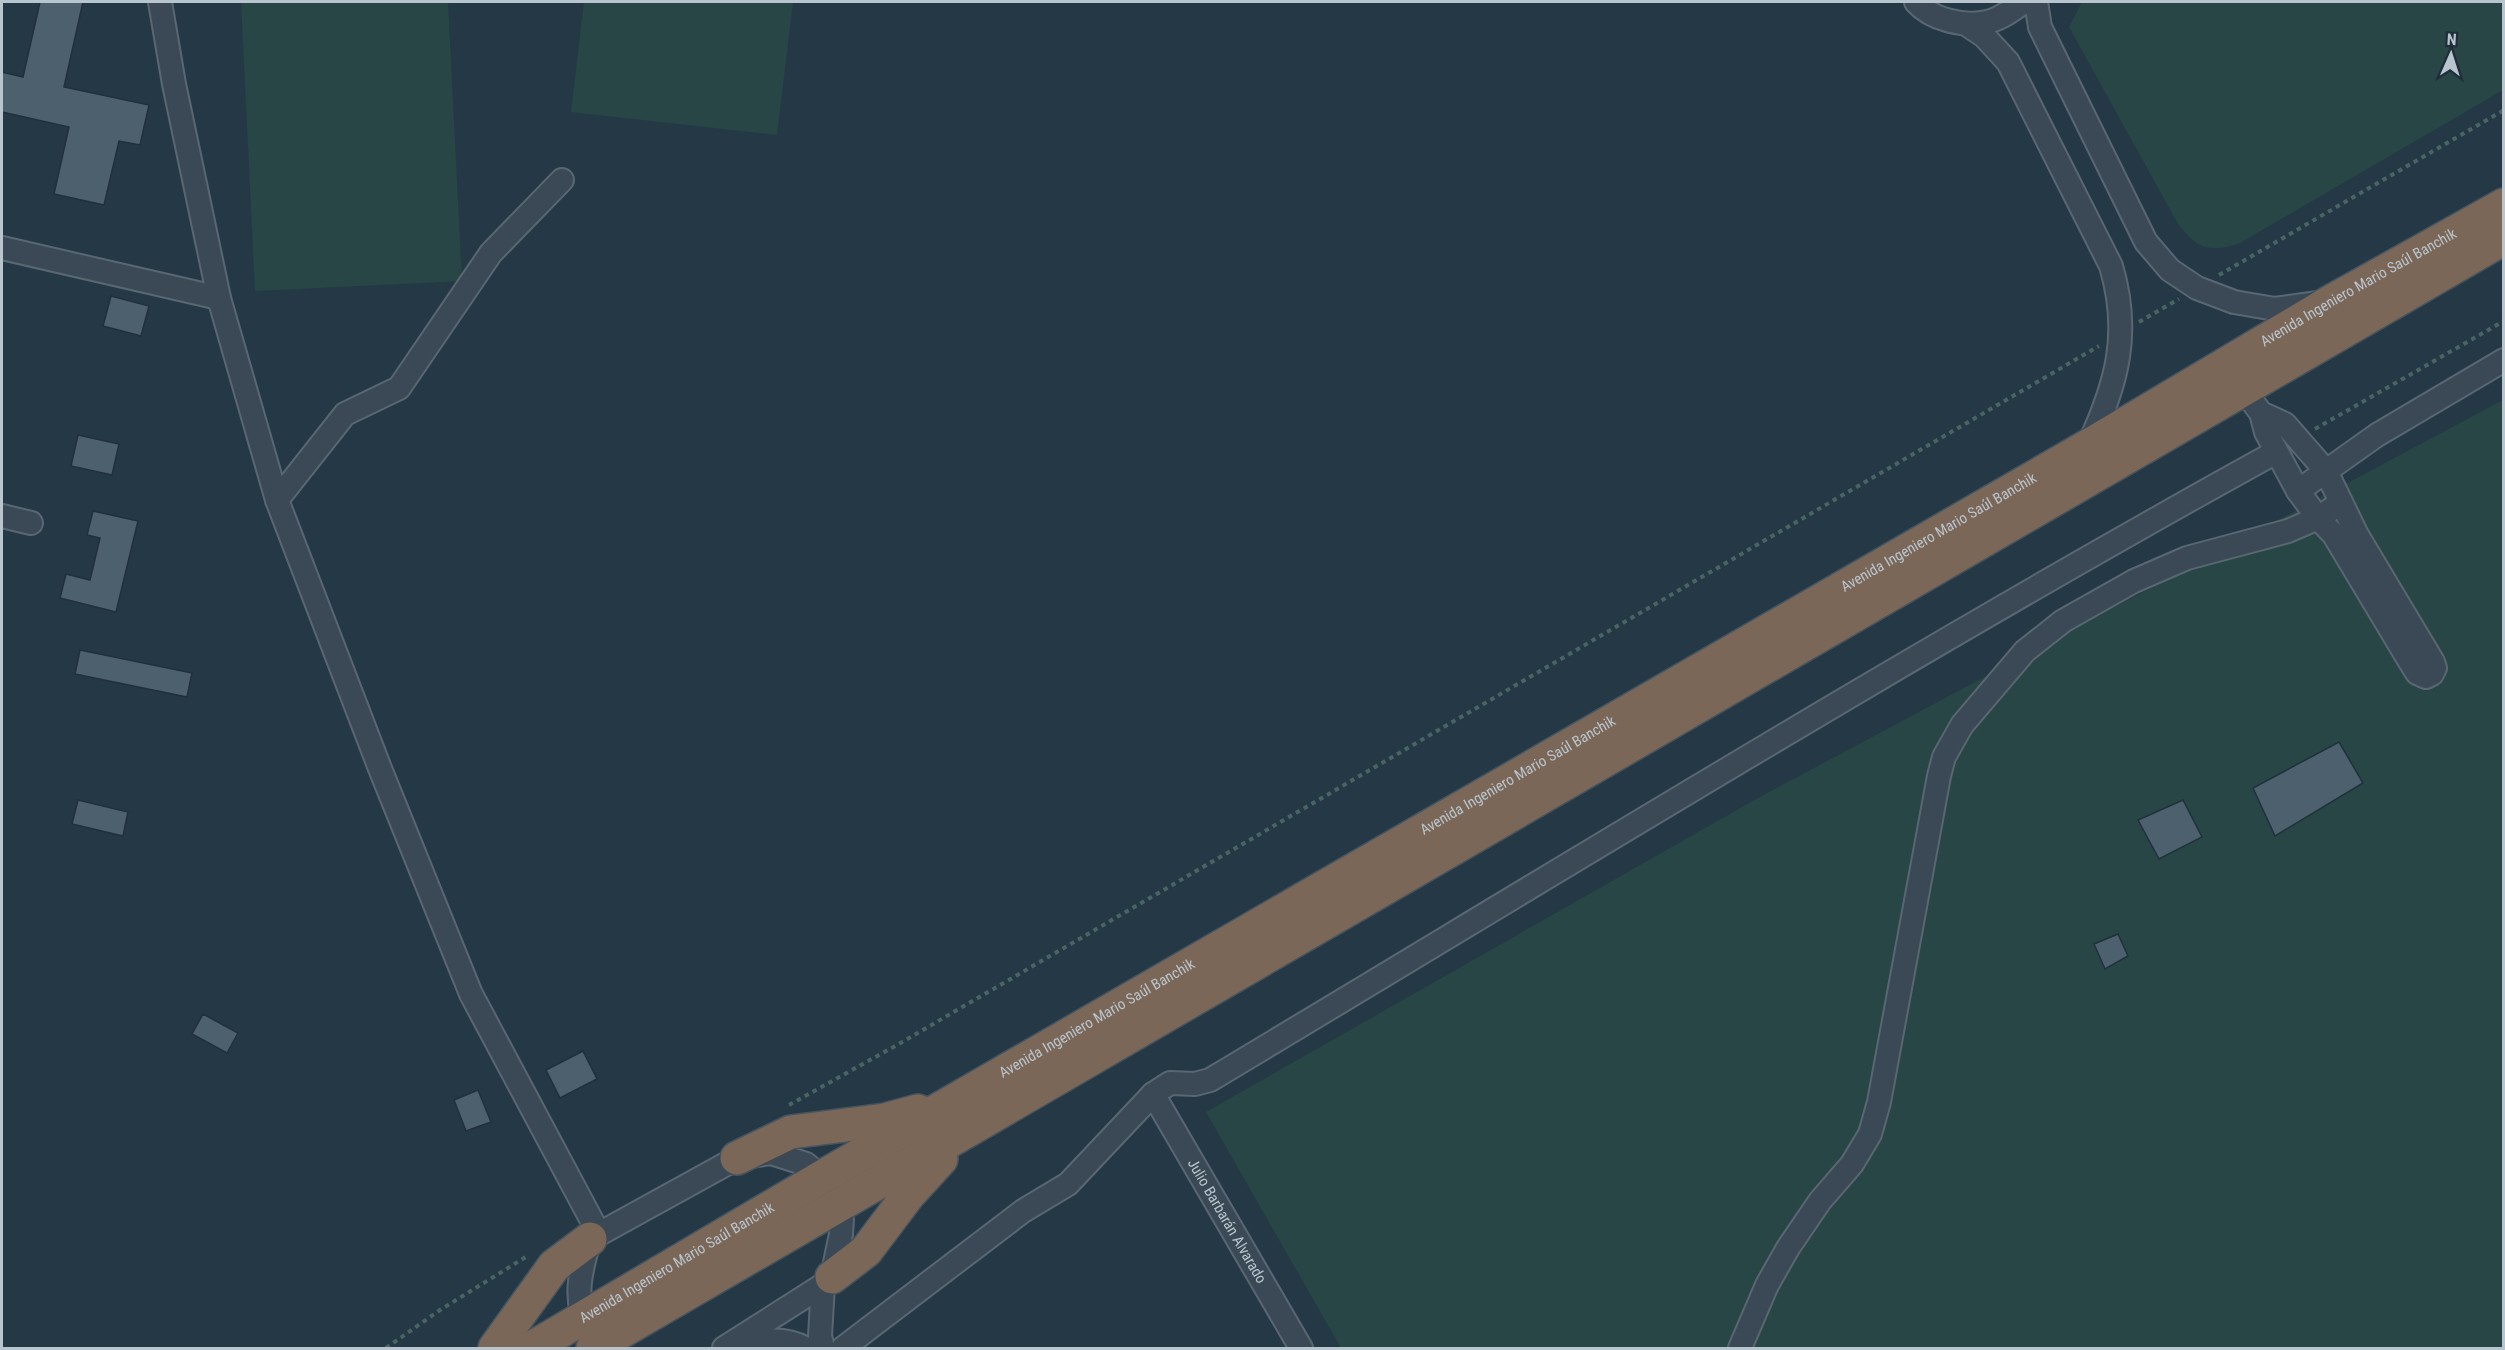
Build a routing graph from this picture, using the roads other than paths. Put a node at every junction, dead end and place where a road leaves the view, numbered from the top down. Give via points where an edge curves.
1 (160, 2) edge
2 (1917, 2) edge
3 (2024, 2) edge
4 (2036, 2) edge
5 (1966, 24) junction
6 (562, 180) dead end
7 (2504, 205) edge
8 (2504, 238) edge
9 (2, 248) edge
10 (219, 298) junction
11 (2332, 301) junction
12 (2504, 360) edge
13 (2252, 400) junction
14 (2088, 446) junction
15 (2276, 452) junction
16 (2326, 471) junction
17 (2298, 491) junction
18 (277, 500) junction
19 (2341, 503) junction
20 (2, 516) edge
21 (2318, 518) junction
22 (31, 523) dead end
23 (1154, 1094) junction
24 (963, 1098) junction
25 (968, 1132) junction
26 (737, 1158) junction
27 (822, 1177) junction
28 (839, 1206) junction
29 (594, 1236) junction
30 (827, 1281) junction
31 (595, 1340) edge
32 (495, 1348) edge
33 (532, 1348) edge
34 (726, 1348) edge
35 (805, 1348) edge
36 (823, 1348) edge
37 (843, 1348) edge
38 (1301, 1348) edge
39 (1740, 1348) edge

1 - 10 street
2 - 5 street via 1941,18
3 - 5 street via 1987,22
4 - 11 street via 2040,27 2146,242 2170,270 2197,288 2234,302 2275,309
5 - 14 street via 1984,36 2008,62 2111,266 2119,294 2121,333 2113,383
6 - 18 street via 491,253 399,388 345,414
7 - 11 highway, Avenida Ingeniero Mario Saúl Banchik
8 - 13 highway, Avenida Ingeniero Mario Saúl Banchik
9 - 10 street
10 - 18 street
11 - 14 highway, Avenida Ingeniero Mario Saúl Banchik
12 - 16 street via 2377,435
13 - 15 street
13 - 16 street via 2284,424
13 - 25 highway, Avenida Ingeniero Mario Saúl Banchik
14 - 24 highway, Avenida Ingeniero Mario Saúl Banchik
15 - 17 street
15 - 23 street via 1846,697 1210,1080 1170,1083
16 - 17 street
16 - 19 street
17 - 21 street
18 - 29 street via 471,994
19 - 21 street
19 - 21 street via 2433,662 2432,674 2426,677 2417,673 2334,535
20 - 22 street
21 - 39 street via 2288,531 2187,558 2134,581 2063,621 2025,651 1957,732 1939,776 1870,1134 1788,1248
23 - 37 street via 1068,1184 1023,1211
23 - 38 street, Julio Barbarán Alvarado
24 - 26 highway via 885,1120 791,1132
24 - 27 highway, Avenida Ingeniero Mario Saúl Banchik
25 - 28 highway, Avenida Ingeniero Mario Saúl Banchik
25 - 30 highway via 909,1194 866,1251
26 - 27 street via 771,1153 806,1164
26 - 29 street
27 - 28 street
27 - 31 highway, Avenida Ingeniero Mario Saúl Banchik
28 - 30 street via 841,1234
28 - 31 highway, Avenida Ingeniero Mario Saúl Banchik
29 - 31 street via 579,1285
29 - 32 highway via 554,1266
30 - 34 street
30 - 36 street via 820,1336
31 - 33 highway, Avenida Ingeniero Mario Saúl Banchik
34 - 35 street via 766,1340 786,1341

